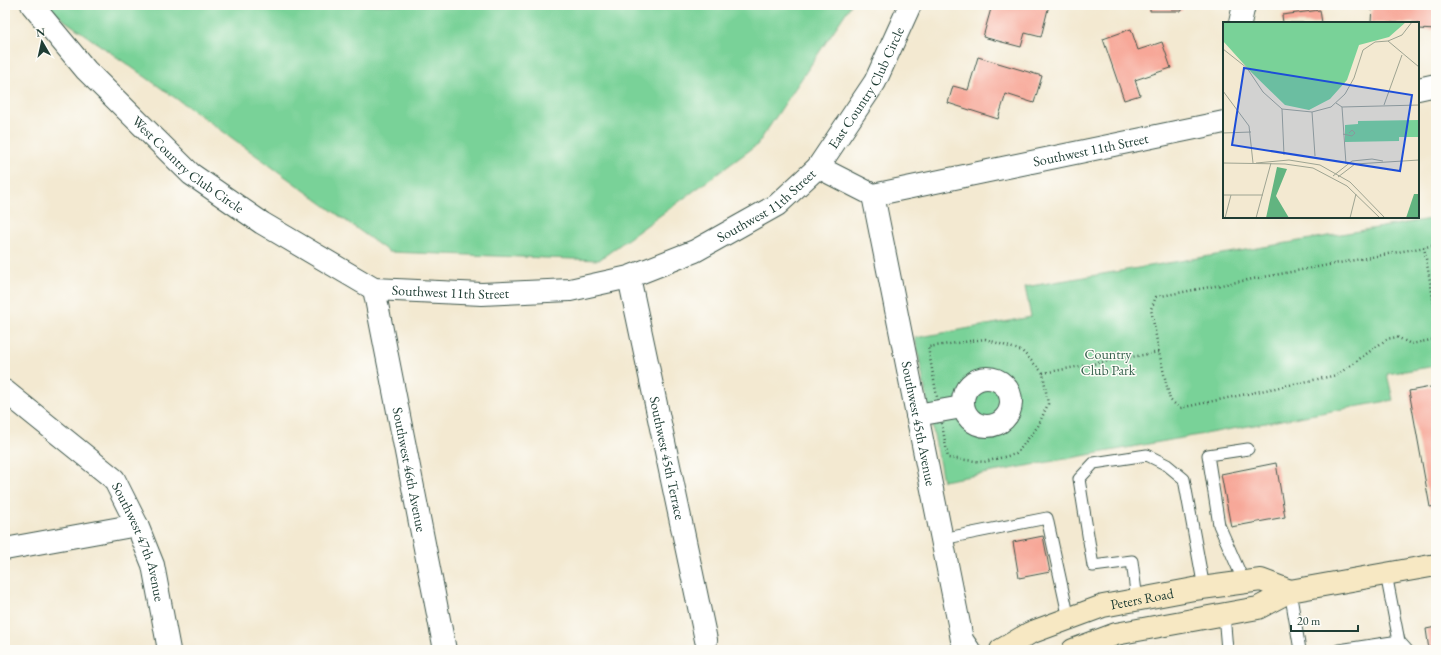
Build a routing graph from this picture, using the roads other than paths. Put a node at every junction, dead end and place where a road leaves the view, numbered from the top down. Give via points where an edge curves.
1 (32, 5) edge
2 (910, 5) edge
3 (1244, 5) edge
4 (1240, 22) edge
5 (1436, 86) edge
6 (1419, 89) edge
7 (1223, 120) edge
8 (818, 167) junction
9 (873, 195) junction
10 (629, 277) junction
11 (374, 289) junction
12 (5, 391) edge
13 (962, 407) dead end
14 (917, 415) junction
15 (1248, 449) dead end
16 (137, 525) junction
17 (942, 539) junction
18 (5, 549) edge
19 (1436, 565) edge
20 (1386, 574) junction
21 (1244, 582) junction
22 (1204, 588) junction
23 (1290, 591) junction
24 (1137, 600) junction
25 (1224, 614) junction
26 (1069, 619) junction
27 (706, 640) dead end
28 (1399, 641) junction
29 (169, 650) edge
30 (444, 650) edge
31 (969, 650) edge
32 (1001, 650) edge
33 (1074, 650) edge
34 (1227, 650) edge
35 (1300, 650) edge
36 (1339, 650) edge
37 (1407, 650) edge

1 - 11 street, West Country Club Circle via 86,70 191,174 262,223
2 - 8 street, East Country Club Circle via 875,82
3 - 4 street
5 - 6 street
7 - 9 street, Southwest 11th Street
8 - 9 street, Southwest 11th Street
8 - 10 street, Southwest 11th Street via 776,205 695,250
9 - 14 street, Southwest 45th Avenue
10 - 11 street, Southwest 11th Street via 570,290 482,294
10 - 27 street, Southwest 45th Terrace
11 - 30 street, Southwest 46th Avenue
12 - 16 street, Southwest 47th Avenue via 114,479
13 - 14 street
14 - 17 street, Southwest 45th Avenue
15 - 21 lane via 1208,455 1219,525
16 - 18 street
16 - 29 street, Southwest 47th Avenue via 153,566
17 - 26 lane via 1047,518
17 - 31 street, Southwest 45th Avenue via 962,640
19 - 20 street
20 - 23 street
20 - 28 lane
21 - 22 street, Peters Road
21 - 23 street, Peters Road via 1261,580
22 - 24 street, Peters Road
22 - 24 lane via 1184,480 1168,465 1147,455 1094,463 1079,479 1093,566 1132,560
23 - 25 street via 1258,608
23 - 35 lane
24 - 26 street, Peters Road via 1103,606
25 - 33 street via 1116,634
25 - 34 lane
26 - 32 street, Peters Road via 1030,633
28 - 36 lane
28 - 37 lane

